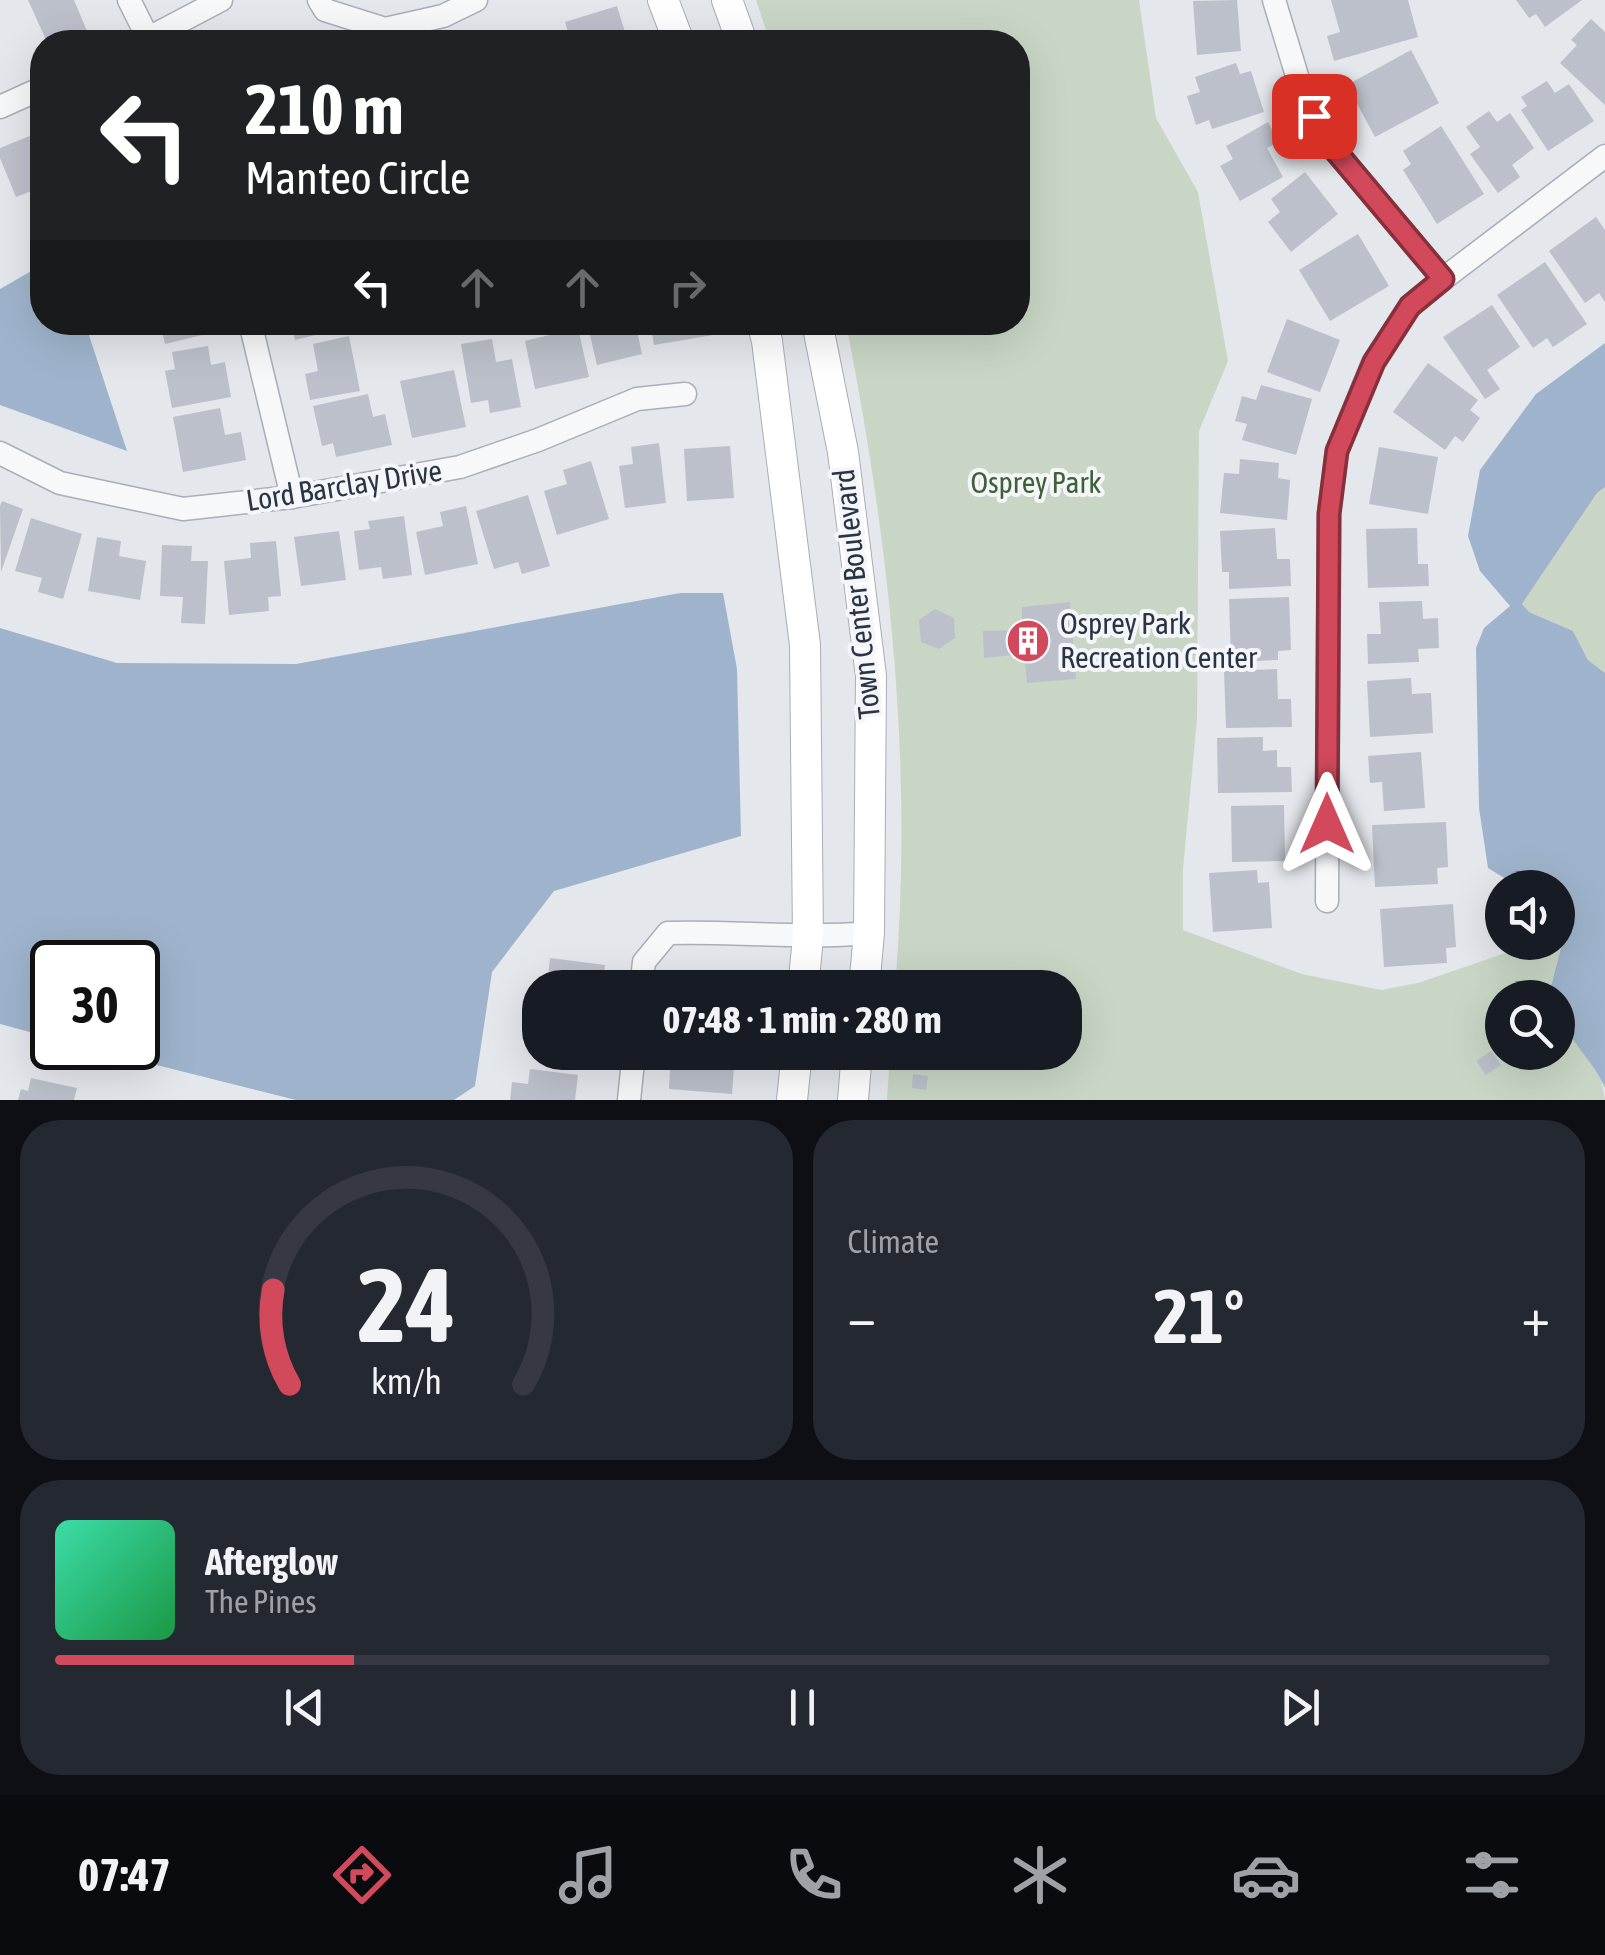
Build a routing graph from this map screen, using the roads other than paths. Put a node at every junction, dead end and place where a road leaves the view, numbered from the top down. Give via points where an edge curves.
1 (129, 0) edge
2 (220, 0) edge
3 (319, 0) edge
4 (476, 0) edge
5 (663, 0) edge
6 (727, 0) edge
7 (1274, 0) edge
8 (141, 30) edge
9 (166, 30) edge
10 (674, 30) edge
11 (738, 30) edge
12 (30, 93) edge
13 (0, 107) edge
14 (1605, 156) edge
15 (1443, 279) junction
16 (253, 335) edge
17 (766, 335) edge
18 (820, 335) edge
19 (685, 394) dead end
20 (0, 453) edge
21 (292, 497) junction
22 (1327, 902) dead end
23 (869, 933) junction
24 (808, 938) junction
25 (643, 970) edge
26 (805, 970) edge
27 (866, 970) edge
28 (632, 1070) edge
29 (795, 1070) edge
30 (856, 1070) edge
31 (629, 1100) edge
32 (792, 1100) edge
33 (853, 1100) edge

1 - 8 street
2 - 9 street
3 - 4 street via 325,10 385,30
5 - 10 street
6 - 11 street
7 - 15 street via 1300,89 1328,142
12 - 13 street
14 - 15 street
15 - 22 street via 1410,306 1374,362 1337,451 1329,514
16 - 21 street
17 - 24 street, Town Center Boulevard via 805,646
18 - 23 street, Town Center Boulevard via 843,452 871,676
19 - 21 street, Lord Barclay Drive via 636,399 460,466
20 - 21 street, Lord Barclay Drive via 60,483 183,509
23 - 24 street
23 - 27 street, Town Center Boulevard
24 - 25 street via 668,933
24 - 26 street, Town Center Boulevard
28 - 31 street
29 - 32 street
30 - 33 street

